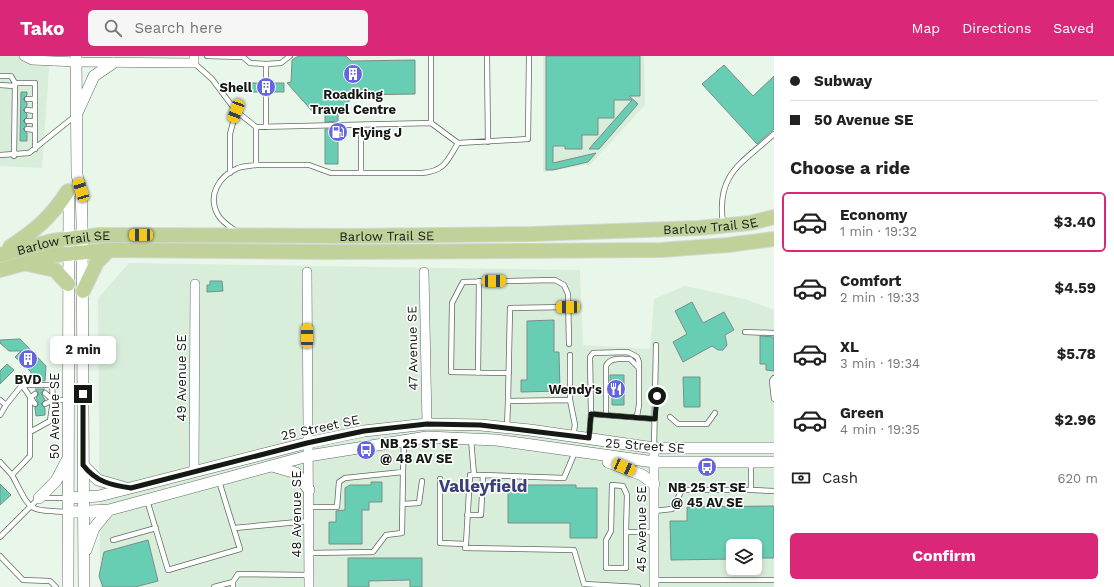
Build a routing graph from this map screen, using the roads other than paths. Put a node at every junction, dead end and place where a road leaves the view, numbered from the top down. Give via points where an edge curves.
1 (24, 56) edge
2 (207, 56) edge
3 (290, 56) edge
4 (431, 56) edge
5 (487, 56) edge
6 (529, 56) edge
7 (243, 57) edge
8 (76, 59) edge
9 (194, 60) edge
10 (113, 63) junction
11 (266, 64) junction
12 (0, 76) edge
13 (15, 84) junction
14 (0, 85) edge
15 (15, 98) junction
16 (21, 99) dead end
17 (27, 99) dead end
18 (35, 99) junction
19 (14, 110) junction
20 (21, 110) dead end
21 (27, 110) dead end
22 (35, 110) junction
23 (236, 111) junction
24 (76, 115) junction
25 (14, 120) junction
26 (20, 120) dead end
27 (27, 121) dead end
28 (35, 121) junction
29 (431, 123) junction
30 (361, 125) junction
31 (256, 127) junction
32 (266, 127) junction
33 (14, 130) junction
34 (20, 130) dead end
35 (27, 130) dead end
36 (35, 130) junction
37 (774, 134) edge
38 (488, 142) junction
39 (458, 143) junction
40 (35, 149) junction
41 (0, 155) edge
42 (14, 156) junction
43 (256, 165) junction
44 (230, 173) junction
45 (361, 173) junction
46 (77, 175) junction
47 (68, 191) junction
48 (774, 218) edge
49 (724, 226) junction
50 (240, 234) junction
51 (82, 236) junction
52 (68, 238) junction
53 (774, 239) edge
54 (109, 250) junction
55 (82, 251) junction
56 (68, 252) junction
57 (0, 254) edge
58 (23, 264) junction
59 (0, 270) edge
60 (307, 272) dead end
61 (424, 272) dead end
62 (479, 281) junction
63 (68, 284) junction
64 (194, 284) dead end
65 (83, 291) junction
66 (568, 307) junction
67 (745, 332) dead end
68 (774, 333) edge
69 (569, 344) dead end
70 (656, 345) dead end
71 (570, 355) dead end
72 (639, 368) junction
73 (478, 373) junction
74 (508, 373) junction
75 (774, 378) edge
76 (22, 385) junction
77 (35, 394) dead end
78 (45, 394) dead end
79 (30, 398) junction
80 (774, 399) edge
81 (0, 400) edge
82 (53, 400) junction
83 (68, 400) junction
84 (570, 400) junction
85 (508, 401) junction
86 (35, 404) dead end
87 (45, 404) dead end
88 (6, 405) junction
89 (715, 413) dead end
90 (591, 414) junction
91 (0, 415) edge
92 (606, 415) junction
93 (637, 416) junction
94 (670, 417) dead end
95 (655, 419) junction
96 (427, 424) junction
97 (507, 428) junction
98 (30, 432) junction
99 (573, 436) junction
100 (589, 438) junction
101 (471, 439) junction
102 (404, 441) junction
103 (506, 442) junction
104 (307, 443) junction
105 (654, 448) junction
106 (774, 448) edge
107 (575, 452) junction
108 (68, 456) junction
109 (308, 456) junction
110 (597, 456) junction
111 (0, 462) edge
112 (654, 462) junction
113 (750, 462) junction
114 (774, 462) edge
115 (83, 465) junction
116 (270, 466) junction
117 (194, 472) junction
118 (403, 472) junction
119 (12, 475) junction
120 (474, 475) junction
121 (483, 475) junction
122 (219, 479) junction
123 (440, 479) dead end
124 (422, 481) dead end
125 (654, 484) junction
126 (131, 488) junction
127 (309, 490) junction
128 (750, 490) junction
129 (774, 491) edge
130 (39, 498) junction
131 (69, 498) junction
132 (83, 498) junction
133 (147, 500) junction
134 (402, 504) junction
135 (29, 507) junction
136 (309, 507) junction
137 (109, 510) junction
138 (654, 511) junction
139 (69, 512) junction
140 (83, 512) junction
141 (467, 515) junction
142 (309, 521) junction
143 (156, 528) junction
144 (234, 528) junction
145 (626, 532) junction
146 (654, 532) junction
147 (0, 537) edge
148 (113, 540) dead end
149 (466, 544) junction
150 (309, 553) junction
151 (0, 556) edge
152 (83, 558) junction
153 (309, 575) junction
154 (774, 580) edge
155 (233, 584) edge
156 (654, 584) edge
157 (583, 586) edge
158 (56, 587) edge
159 (68, 587) edge
160 (84, 587) edge
161 (214, 587) edge
162 (309, 587) edge
163 (628, 587) edge
164 (638, 587) edge

1 - 8 street via 32,60
2 - 7 lane
3 - 11 lane via 281,63
4 - 29 lane
5 - 38 lane
6 - 38 lane via 528,139
7 - 11 lane via 250,63
8 - 10 street
8 - 24 street
9 - 10 street
9 - 23 lane
10 - 24 street via 94,76
11 - 32 lane
12 - 13 lane via 11,76
13 - 14 lane
13 - 15 lane
13 - 18 lane via 35,83
15 - 16 lane
15 - 19 lane
17 - 18 lane
18 - 22 lane
19 - 20 lane
19 - 25 lane
21 - 22 lane
22 - 28 lane
23 - 31 lane
23 - 44 lane via 230,134
24 - 40 lane
24 - 46 street
25 - 26 lane
25 - 33 lane
27 - 28 lane
28 - 36 lane
29 - 30 lane
29 - 39 lane
30 - 32 lane
30 - 45 lane
31 - 32 lane
31 - 43 lane
33 - 34 lane
33 - 42 lane
35 - 36 lane
36 - 40 lane
37 - 49 lane via 727,179 721,200
38 - 39 lane
39 - 45 lane via 444,166 436,172
40 - 42 lane
41 - 42 lane
43 - 44 lane via 238,168
43 - 45 lane via 309,165 330,173
44 - 50 lane via 220,178 215,189 214,203 218,215
46 - 47 street, 50 Avenue SE
46 - 51 street via 81,190
47 - 52 street, 50 Avenue SE
47 - 57 main road via 42,225
48 - 49 main road, Barlow Trail SE
49 - 50 main road, Barlow Trail SE via 532,234
50 - 51 main road, Barlow Trail SE
51 - 52 main road, Barlow Trail SE
51 - 55 street
52 - 56 street, 50 Avenue SE
52 - 57 main road, Barlow Trail SE
53 - 54 main road, Barlow Trail SE via 661,250
54 - 55 main road, Barlow Trail SE
54 - 65 main road via 93,268
55 - 56 main road, Barlow Trail SE
55 - 65 street
56 - 58 main road, Barlow Trail SE
56 - 63 street, 50 Avenue SE
58 - 59 main road, Barlow Trail SE
58 - 63 main road via 55,270
60 - 104 street, 48 Avenue SE
61 - 96 street, 47 Avenue SE
62 - 66 lane via 555,280 564,285 568,294
62 - 73 lane
62 - 73 lane via 463,282 452,303 451,372
63 - 83 street, 50 Avenue SE
64 - 117 street, 49 Avenue SE
65 - 115 street
66 - 69 lane
66 - 74 lane via 510,308
67 - 68 lane
70 - 95 lane
71 - 84 lane
72 - 90 lane via 637,357 628,352 593,353 590,357
72 - 92 lane via 630,359 608,362
72 - 93 lane
73 - 74 lane
74 - 85 lane
75 - 80 lane
76 - 79 lane
76 - 82 lane via 52,385
76 - 88 lane
77 - 79 lane
78 - 82 lane
79 - 86 lane
79 - 98 lane
81 - 88 lane
82 - 83 lane
82 - 87 lane
82 - 98 lane via 50,421
83 - 108 street, 50 Avenue SE
84 - 85 lane
84 - 99 lane via 575,425
85 - 97 lane
88 - 91 lane
89 - 94 lane via 708,424 678,424
90 - 92 lane
90 - 100 lane
92 - 93 lane
93 - 95 lane
95 - 105 lane
96 - 97 street, 25 Street SE
96 - 104 street, 25 Street SE via 364,431
97 - 99 street, 25 Street SE
97 - 103 street
98 - 119 lane via 30,456
99 - 100 street, 25 Street SE
100 - 105 street, 25 Street SE
101 - 102 street, 25 Street SE via 427,437
101 - 103 street, 25 Street SE
101 - 120 lane
102 - 109 street, 25 Street SE
102 - 118 lane
103 - 107 street, 25 Street SE
104 - 109 street, 48 Avenue SE
104 - 117 street, 25 Street SE
105 - 106 street, 25 Street SE
105 - 112 street, 45 Avenue SE
107 - 110 street, 25 Street SE
107 - 121 lane via 564,478
108 - 130 street via 56,481
108 - 131 street, 50 Avenue SE
109 - 116 street, 25 Street SE
109 - 127 street, 48 Avenue SE
110 - 112 street, 25 Street SE
110 - 125 street via 642,475
111 - 119 lane
112 - 113 street, 25 Street SE
112 - 125 street, 45 Avenue SE
113 - 114 street, 25 Street SE
113 - 128 lane
115 - 126 street via 98,480 114,486
115 - 132 street
116 - 122 street, 25 Street SE
116 - 127 street via 296,473
117 - 126 street, 25 Street SE
118 - 134 lane
118 - 136 lane via 344,478 339,482 337,507
119 - 135 lane
120 - 121 lane
120 - 141 lane via 470,475
121 - 141 lane via 481,515
122 - 133 street, 25 Street SE
122 - 144 lane
123 - 149 lane via 440,543
124 - 134 lane via 420,503
125 - 138 street, 45 Avenue SE
126 - 132 street, 25 Street SE
127 - 136 street, 48 Avenue SE
128 - 129 lane
128 - 138 lane via 682,490 672,509
130 - 131 lane
130 - 135 lane
131 - 132 street, 25 Street SE
131 - 139 street, 50 Avenue SE
132 - 140 street
133 - 137 street, 25 Street SE
133 - 143 lane
134 - 150 lane via 402,533 386,535 373,552
135 - 139 lane via 37,511
135 - 147 lane
136 - 142 street, 48 Avenue SE
137 - 140 street, 25 Street SE
137 - 152 street via 91,534
138 - 146 street, 45 Avenue SE
139 - 140 street, 25 Street SE
139 - 159 street, 50 Avenue SE
140 - 152 street
141 - 149 lane
142 - 144 lane
142 - 150 street, 48 Avenue SE
143 - 144 lane via 168,570 240,550
143 - 148 lane
145 - 145 lane via 627,495 623,486 612,485 611,531 606,540 606,568 626,568
145 - 146 lane
146 - 156 street, 45 Avenue SE
149 - 157 lane via 465,548 574,550
150 - 153 street, 48 Avenue SE
151 - 158 lane via 23,580 50,581
152 - 160 street
153 - 155 lane via 238,574
153 - 162 street, 48 Avenue SE
154 - 156 lane
155 - 161 lane
157 - 163 lane
163 - 164 lane

